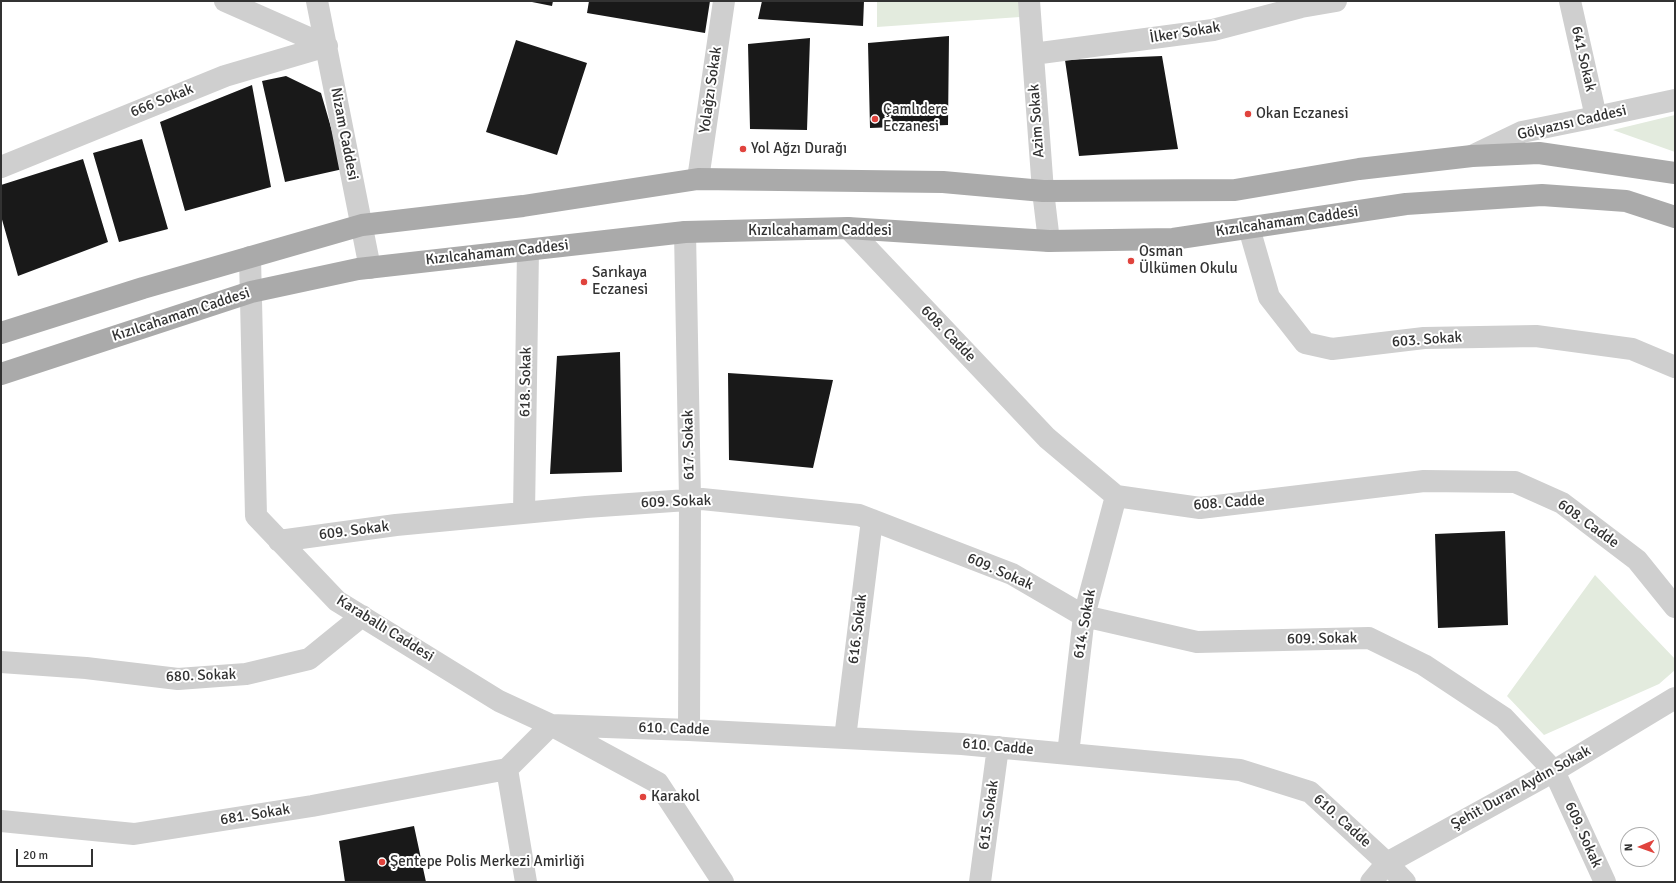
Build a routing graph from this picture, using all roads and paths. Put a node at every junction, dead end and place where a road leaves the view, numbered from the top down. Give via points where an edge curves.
1 (225, 1) edge
2 (317, 1) edge
3 (724, 1) edge
4 (1029, 1) edge
5 (1336, 1) edge
6 (1570, 1) edge
7 (327, 46) junction
8 (1033, 54) junction
9 (1675, 100) edge
10 (1596, 118) junction
11 (1472, 156) junction
12 (1, 167) edge
13 (1675, 173) edge
14 (698, 179) junction
15 (1043, 191) junction
16 (1675, 217) edge
17 (362, 225) junction
18 (848, 228) junction
19 (1249, 228) junction
20 (685, 232) junction
21 (1049, 241) junction
22 (528, 250) junction
23 (250, 257) junction
24 (370, 268) junction
25 (251, 292) junction
26 (1, 332) edge
27 (1675, 367) edge
28 (1, 374) edge
29 (1116, 496) junction
30 (690, 499) junction
31 (524, 513) junction
32 (872, 520) junction
33 (279, 540) junction
34 (1675, 607) edge
35 (362, 616) junction
36 (1084, 616) junction
37 (1, 662) edge
38 (1675, 698) edge
39 (550, 725) junction
40 (689, 730) junction
41 (845, 738) junction
42 (998, 747) junction
43 (1068, 754) junction
44 (506, 769) junction
45 (1554, 771) junction
46 (1, 821) edge
47 (1387, 863) junction
48 (526, 882) edge
49 (723, 882) edge
50 (980, 882) edge
51 (1371, 882) edge
52 (1405, 882) edge
53 (1605, 882) edge

1 - 7 street
2 - 7 street, Nizam Caddesi
3 - 14 street, Yolağzı Sokak
4 - 8 street, Azim Sokak
5 - 8 street, İlker Sokak via 1301,6 1214,30
6 - 10 street, 641 Sokak
7 - 12 street, 666 Sokak via 225,76
7 - 17 street, Nizam Caddesi
8 - 15 street, Azim Sokak
9 - 10 street, Gölyazısı Caddesi
10 - 11 street, Gölyazısı Caddesi via 1522,132
11 - 13 main road via 1539,152
11 - 15 main road via 1359,169 1235,190
14 - 15 main road via 943,182
14 - 17 main road via 523,206
15 - 21 street, Azim Sokak
16 - 19 main road, Kızılcahamam Caddesi via 1626,201 1542,195 1406,204
17 - 23 main road
17 - 24 street, Nizam Caddesi
18 - 20 main road, Kızılcahamam Caddesi
18 - 21 main road, Kızılcahamam Caddesi
18 - 29 street, 608. Cadde via 1047,438
19 - 21 main road, Kızılcahamam Caddesi via 1173,239
19 - 27 street, 603. Sokak via 1269,297 1305,343 1332,349 1424,338 1536,336 1632,349
20 - 22 main road, Kızılcahamam Caddesi
20 - 30 street, 617. Sokak
22 - 24 main road, Kızılcahamam Caddesi
22 - 31 street, 618. Sokak
23 - 25 street, Karaballı Caddesi
23 - 26 main road
24 - 25 main road, Kızılcahamam Caddesi
25 - 28 main road, Kızılcahamam Caddesi
25 - 33 street, Karaballı Caddesi via 256,516
29 - 34 street, 608. Cadde via 1200,508 1424,481 1515,482 1562,503 1637,560
29 - 36 street, 614. Sokak
30 - 31 street, 609. Sokak
30 - 32 street, 609. Sokak via 859,515
30 - 40 street, 617. Sokak
31 - 33 street, 609. Sokak via 396,525
32 - 36 street, 609. Sokak via 1012,574
32 - 41 street, 616. Sokak
33 - 35 street, Karaballı Caddesi via 337,601
35 - 37 street, 680. Sokak via 308,659 246,674 178,679 86,668
35 - 39 street, Karaballı Caddesi via 499,701
36 - 43 street, 614. Sokak
36 - 45 street, 609. Sokak via 1198,642 1369,638 1424,665 1504,718
38 - 45 street, Şehit Duran Aydın Sokak
39 - 40 street, 610. Cadde
39 - 44 street
39 - 49 street, Karaballı Caddesi via 658,783
40 - 41 street, 610. Cadde
41 - 42 street, 610. Cadde
42 - 43 street, 610. Cadde
42 - 50 street, 615. Sokak
43 - 47 street, 610. Cadde via 1240,770 1310,792
44 - 46 street, 681. Sokak via 312,806 134,834
44 - 48 street
45 - 47 street, Şehit Duran Aydın Sokak
45 - 53 street, 609. Sokak
47 - 51 street, Şehit Duran Aydın Sokak
47 - 52 street, 610. Cadde

